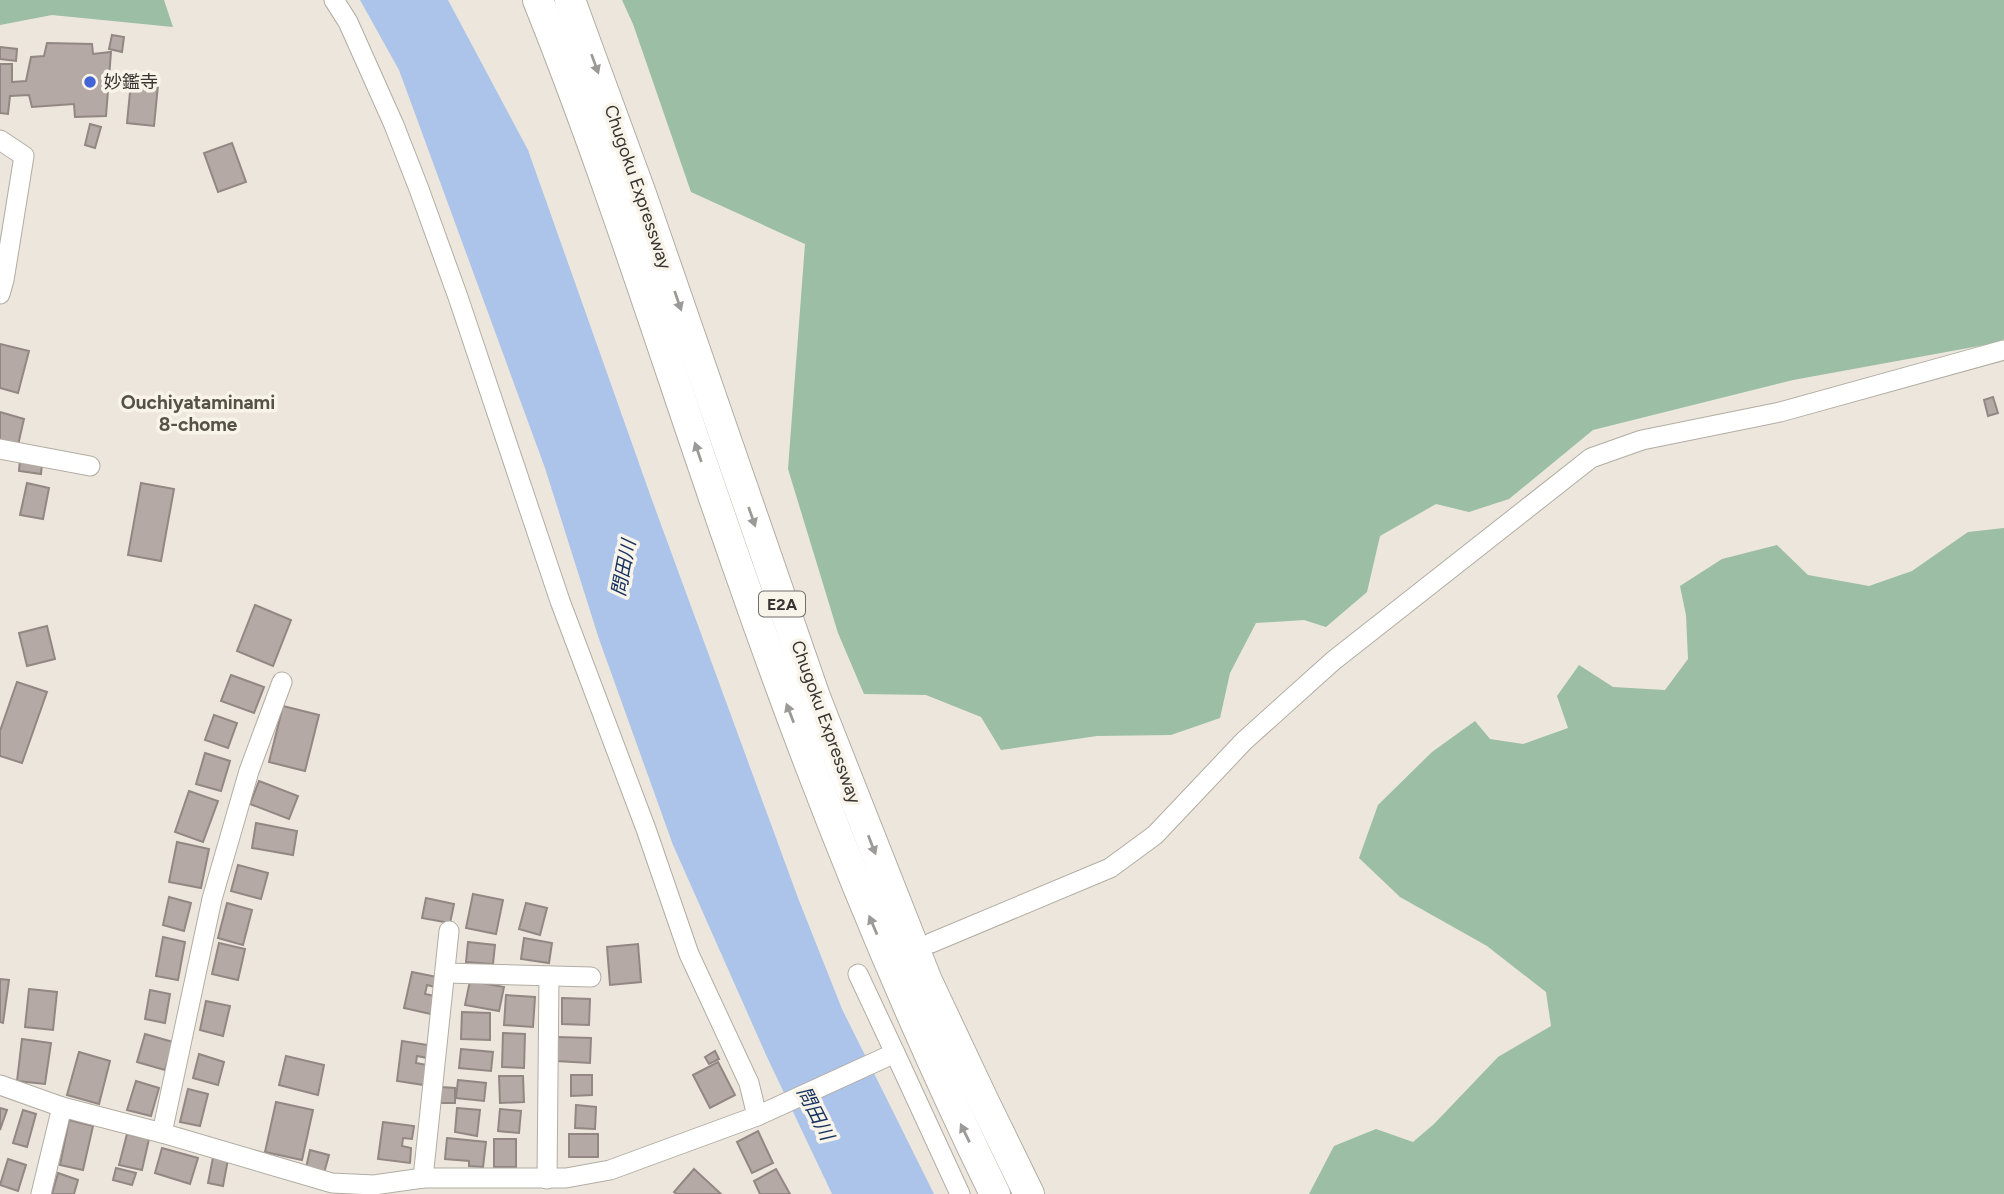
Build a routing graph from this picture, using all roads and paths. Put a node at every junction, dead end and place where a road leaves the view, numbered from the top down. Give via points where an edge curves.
1 (334, 0) edge
2 (538, 0) edge
3 (570, 0) edge
4 (0, 140) edge
5 (0, 294) edge
6 (2004, 351) edge
7 (0, 449) edge
8 (90, 466) dead end
9 (282, 682) dead end
10 (449, 931) dead end
11 (931, 943) dead end
12 (445, 973) junction
13 (858, 974) dead end
14 (548, 976) junction
15 (591, 977) dead end
16 (887, 1057) junction
17 (0, 1085) edge
18 (62, 1107) junction
19 (757, 1116) junction
20 (162, 1132) junction
21 (423, 1178) junction
22 (547, 1178) junction
23 (41, 1194) edge
24 (960, 1194) edge
25 (995, 1194) edge
26 (1029, 1194) edge

1 - 19 street via 348,22 419,189 560,601 688,954 749,1083
25 -> 2 highway, Chugoku Expressway / E2A via 850,871 786,704
3 -> 26 highway, Chugoku Expressway / E2A via 815,697 928,981
4 - 5 street via 24,156
6 - 11 street via 1780,412 1642,440 1591,458 1333,661 1244,741 1155,835 1119,862
7 - 8 street
9 - 20 street via 248,771 212,900
10 - 12 street
12 - 14 street
12 - 21 street
13 - 16 street
14 - 15 street
14 - 22 street
16 - 19 street
16 - 24 street
17 - 18 street
18 - 20 street
18 - 23 street
19 - 22 street via 610,1170
20 - 21 street via 332,1183 374,1185
21 - 22 street

